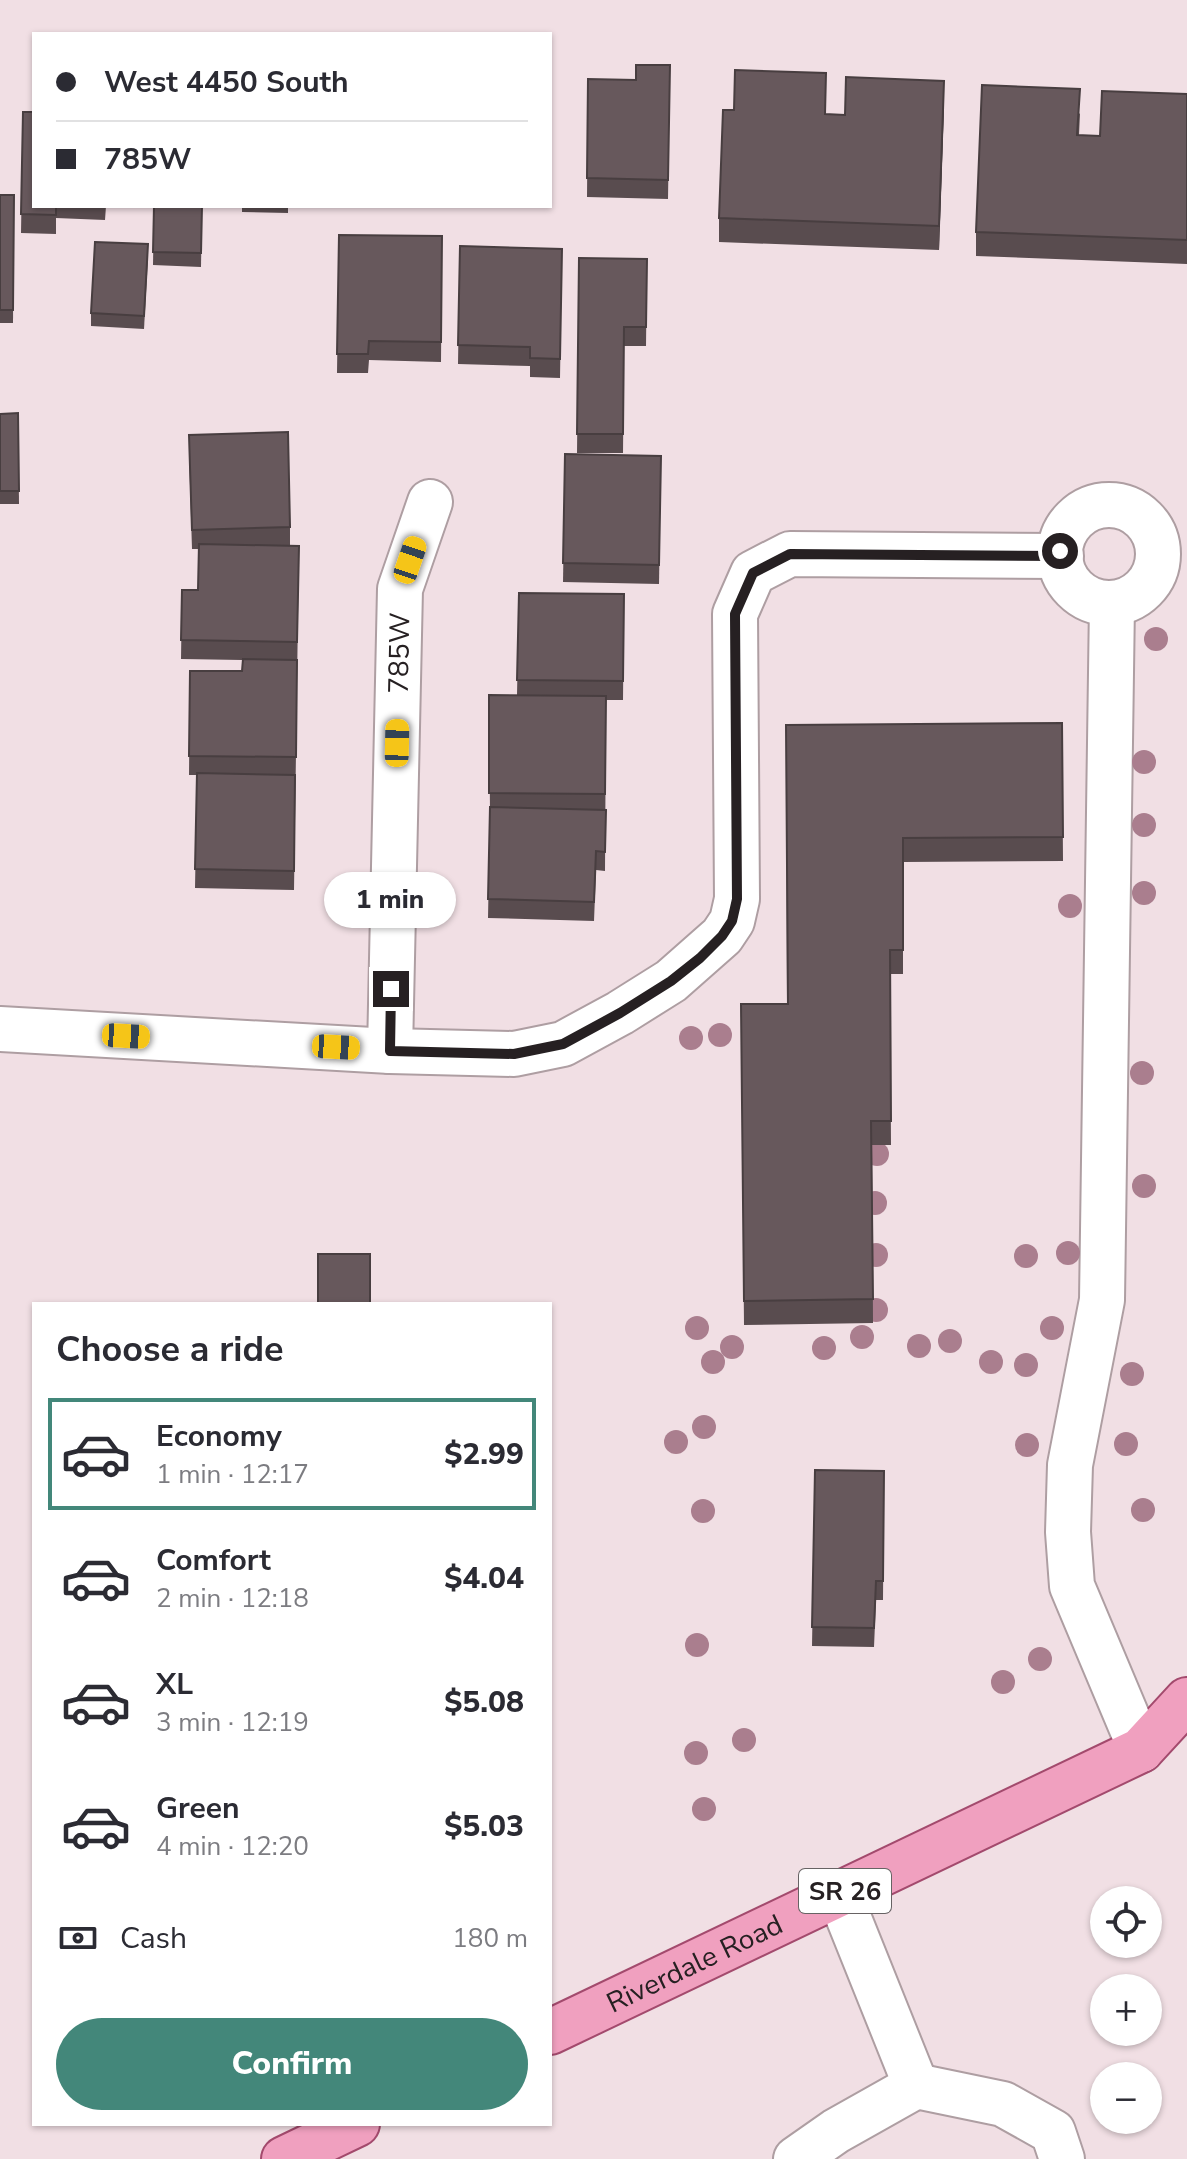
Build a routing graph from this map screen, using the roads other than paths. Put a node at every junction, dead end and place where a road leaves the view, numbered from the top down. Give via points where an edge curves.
1 (430, 502) dead end
2 (1061, 556) junction
3 (1172, 558) edge
4 (1112, 603) junction
5 (0, 1029) edge
6 (390, 1051) junction
7 (1187, 1700) edge
8 (1141, 1750) junction
9 (1187, 1751) edge
10 (839, 1894) junction
11 (552, 2031) edge
12 (916, 2086) junction
13 (353, 2126) edge
14 (284, 2159) edge
15 (796, 2159) edge
16 (1062, 2159) edge

1 - 6 street, 785W via 400,589
2 - 3 street via 1073,521 1086,511 1118,506 1147,522
2 - 4 street via 1069,582 1081,594
2 - 6 street via 790,554 753,573 735,614 737,899 722,936 671,981 563,1044 514,1054
3 - 4 street via 1140,592
4 - 8 street via 1102,1300 1070,1465 1068,1532 1072,1586
5 - 6 street
7 - 8 main road, Riverdale Road / SR 26
8 - 9 main road, Riverdale Road / SR 26
8 - 10 main road, Riverdale Road / SR 26
10 - 11 main road, Riverdale Road / SR 26
10 - 12 street
12 - 15 street
12 - 16 street via 1003,2104 1053,2132
13 - 14 main road

